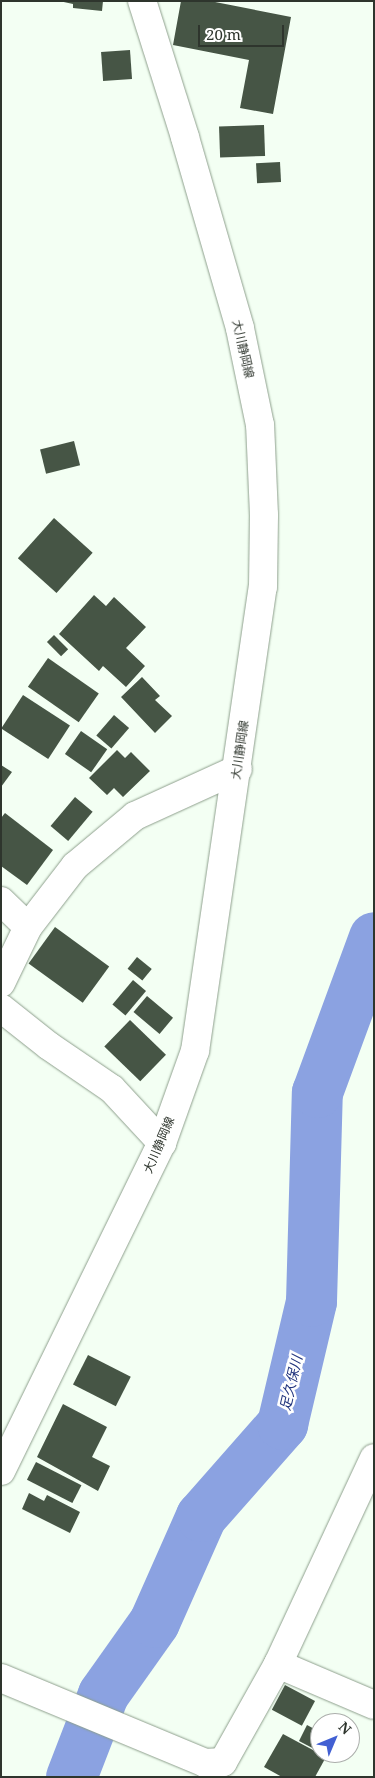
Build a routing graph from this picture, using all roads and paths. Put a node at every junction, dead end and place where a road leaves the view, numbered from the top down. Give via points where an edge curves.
1 (142, 1) edge
2 (238, 770) junction
3 (1, 901) edge
4 (28, 928) junction
5 (1, 983) edge
6 (1, 1008) edge
7 (162, 1143) junction
8 (374, 1458) edge
9 (1, 1471) edge
10 (278, 1664) junction
11 (1, 1678) edge
12 (374, 1705) edge

1 - 2 main road, 大川静岡線 via 240,328 260,425 263,587
2 - 4 main road via 135,816 75,866
2 - 7 main road, 大川静岡線 via 195,1051
3 - 4 main road
4 - 5 main road
6 - 7 main road via 112,1089
7 - 9 main road, 大川静岡線
8 - 10 main road
10 - 11 main road via 223,1762 205,1763
10 - 12 main road

